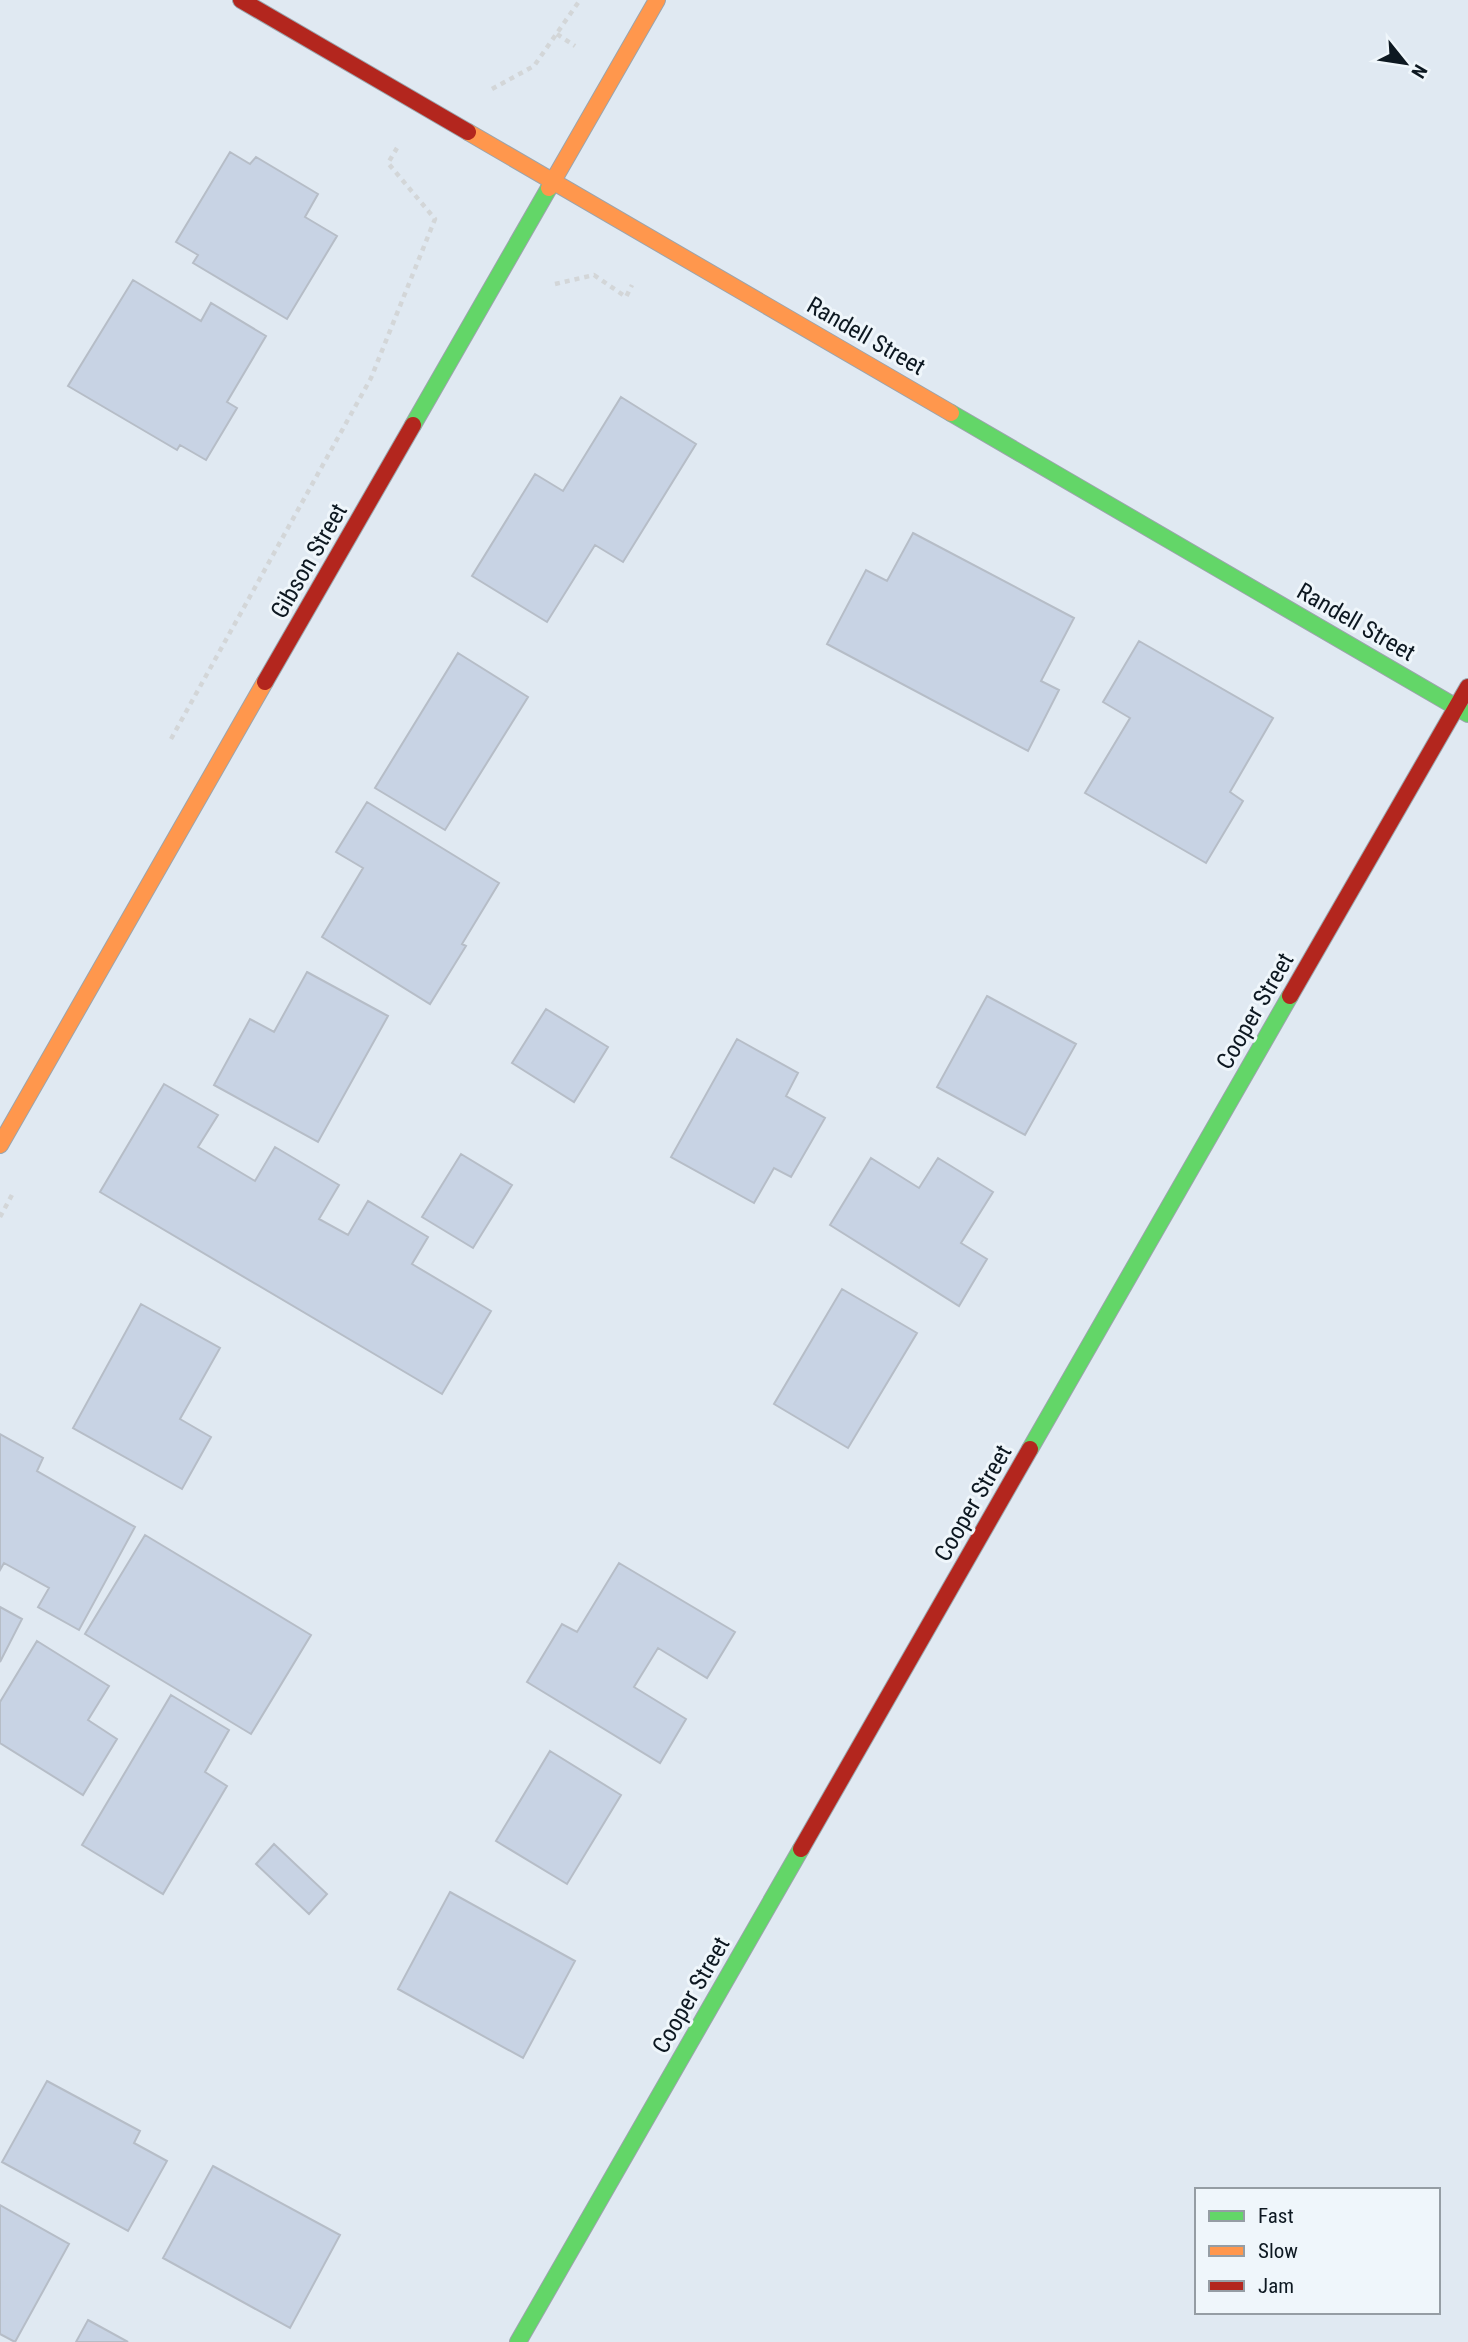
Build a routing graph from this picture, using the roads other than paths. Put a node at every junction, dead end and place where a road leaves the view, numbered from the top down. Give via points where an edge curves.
1 (241, 0) edge
2 (657, 0) edge
3 (554, 181) junction
4 (1468, 687) edge
5 (1462, 710) edge
6 (0, 1145) edge
7 (518, 2342) edge

1 - 3 street, Randell Street
2 - 3 street, Gibson Street
3 - 5 street, Randell Street
3 - 6 street, Gibson Street
4 - 5 street, Cooper Street
5 - 7 street, Cooper Street

